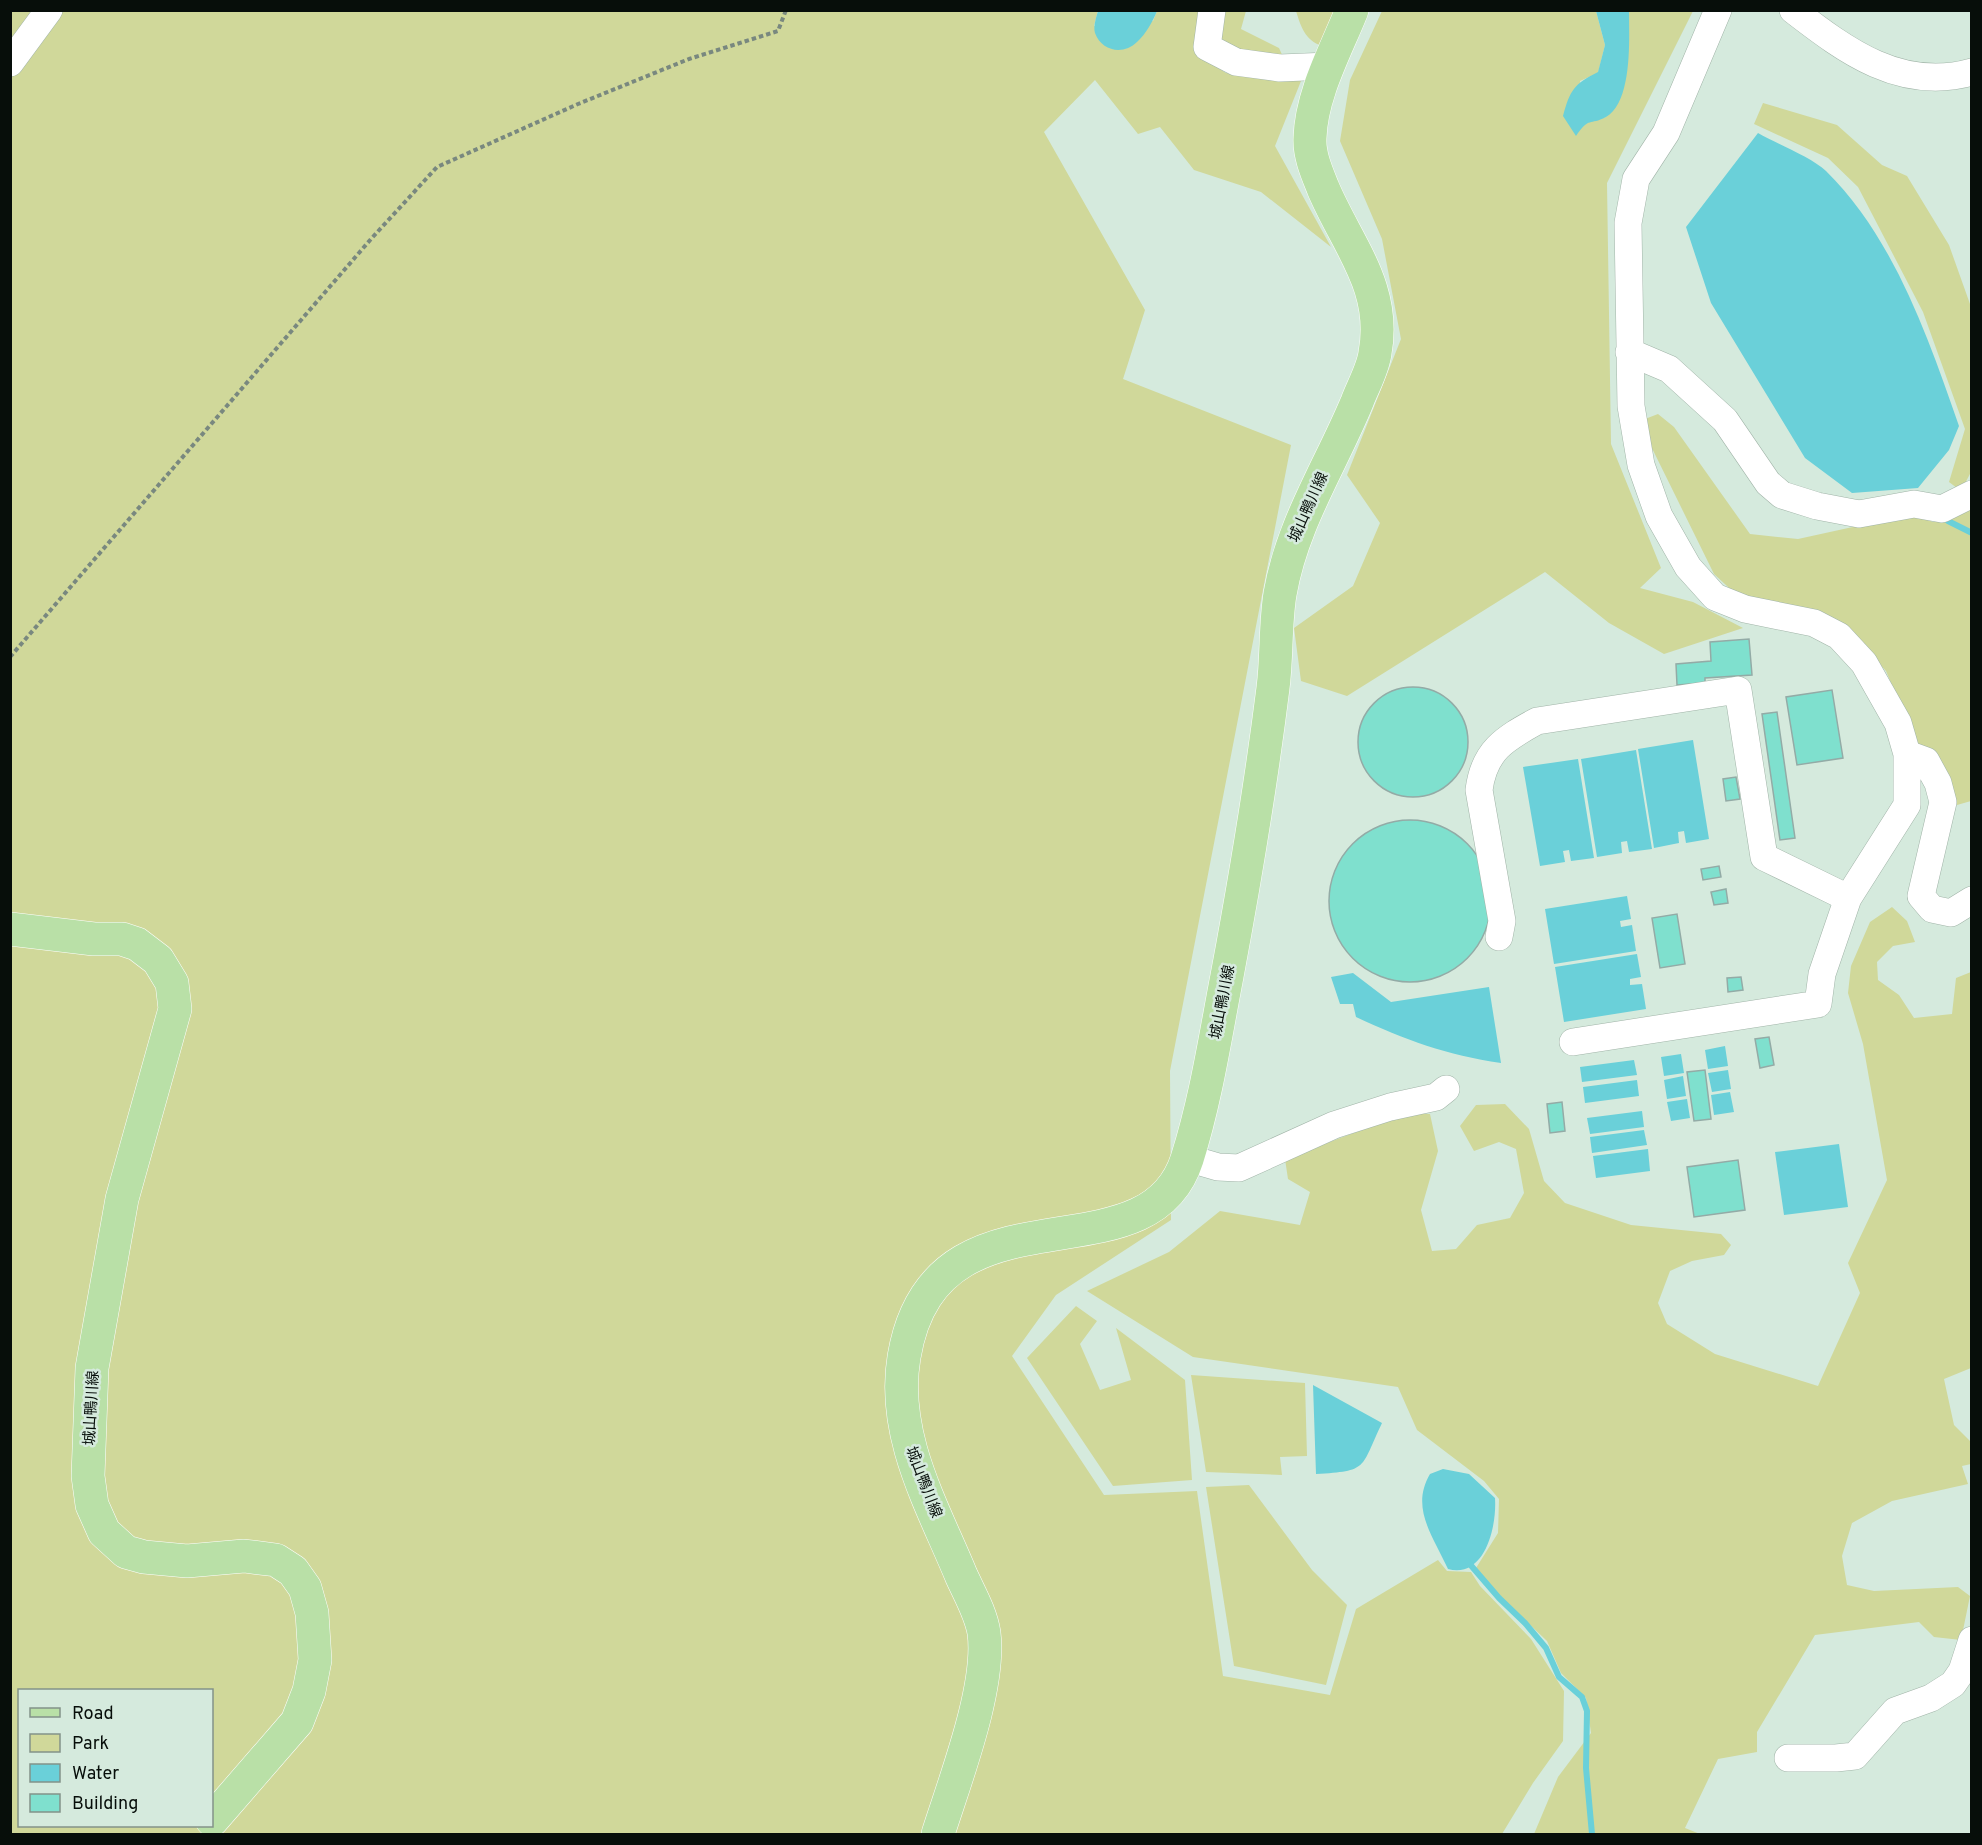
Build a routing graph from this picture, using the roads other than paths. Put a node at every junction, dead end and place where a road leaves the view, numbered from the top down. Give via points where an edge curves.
1 (49, 10) edge
2 (1212, 10) edge
3 (1352, 10) edge
4 (1718, 10) edge
5 (1793, 10) edge
6 (10, 63) edge
7 (1329, 66) junction
8 (1971, 72) edge
9 (1629, 352) junction
10 (1971, 494) edge
11 (1907, 754) junction
12 (1848, 898) junction
13 (1971, 900) edge
14 (10, 930) edge
15 (1499, 937) dead end
16 (1573, 1042) dead end
17 (1446, 1089) dead end
18 (1187, 1158) junction
19 (1971, 1640) edge
20 (1788, 1758) dead end
21 (213, 1819) edge
22 (938, 1834) edge

1 - 6 street
2 - 7 street via 1207,47 1236,62 1280,68
3 - 7 main road, 城山鴨川線
4 - 9 street via 1666,133 1636,179 1628,223
5 - 8 street via 1842,48 1869,62 1927,78
7 - 18 main road, 城山鴨川線 via 1312,115 1309,145 1338,223 1366,269 1377,312 1375,355 1348,423 1292,539 1279,598 1274,681 1242,891 1204,1098
9 - 10 street via 1669,369 1725,420 1768,483 1782,495 1860,514 1914,504 1942,509
9 - 11 street via 1631,406 1641,465 1659,516 1688,567 1715,597 1745,609 1814,624 1839,636 1864,663 1898,723
11 - 12 street via 1906,805
11 - 13 street via 1926,761 1943,802 1921,896 1932,909 1951,913
12 - 15 street via 1764,857 1738,690 1537,721 1516,732 1490,755 1482,768 1479,790 1502,921
12 - 16 street via 1822,974 1818,1004
14 - 21 main road, 城山鴨川線 via 122,939 137,944 158,960 172,983 175,1009 122,1199 92,1368 88,1476 92,1505 105,1532 126,1552 187,1561 244,1556 276,1560 293,1571 305,1588 312,1613 315,1660 297,1722
17 - 18 street via 1436,1097 1334,1125 1239,1168
18 - 22 main road, 城山鴨川線 via 1180,1179 1155,1204 1137,1215 1103,1226 991,1248 935,1281 920,1303 904,1357 902,1403 909,1452 983,1627 986,1668
19 - 20 street via 1962,1671 1953,1684 1931,1698 1895,1711 1855,1756

